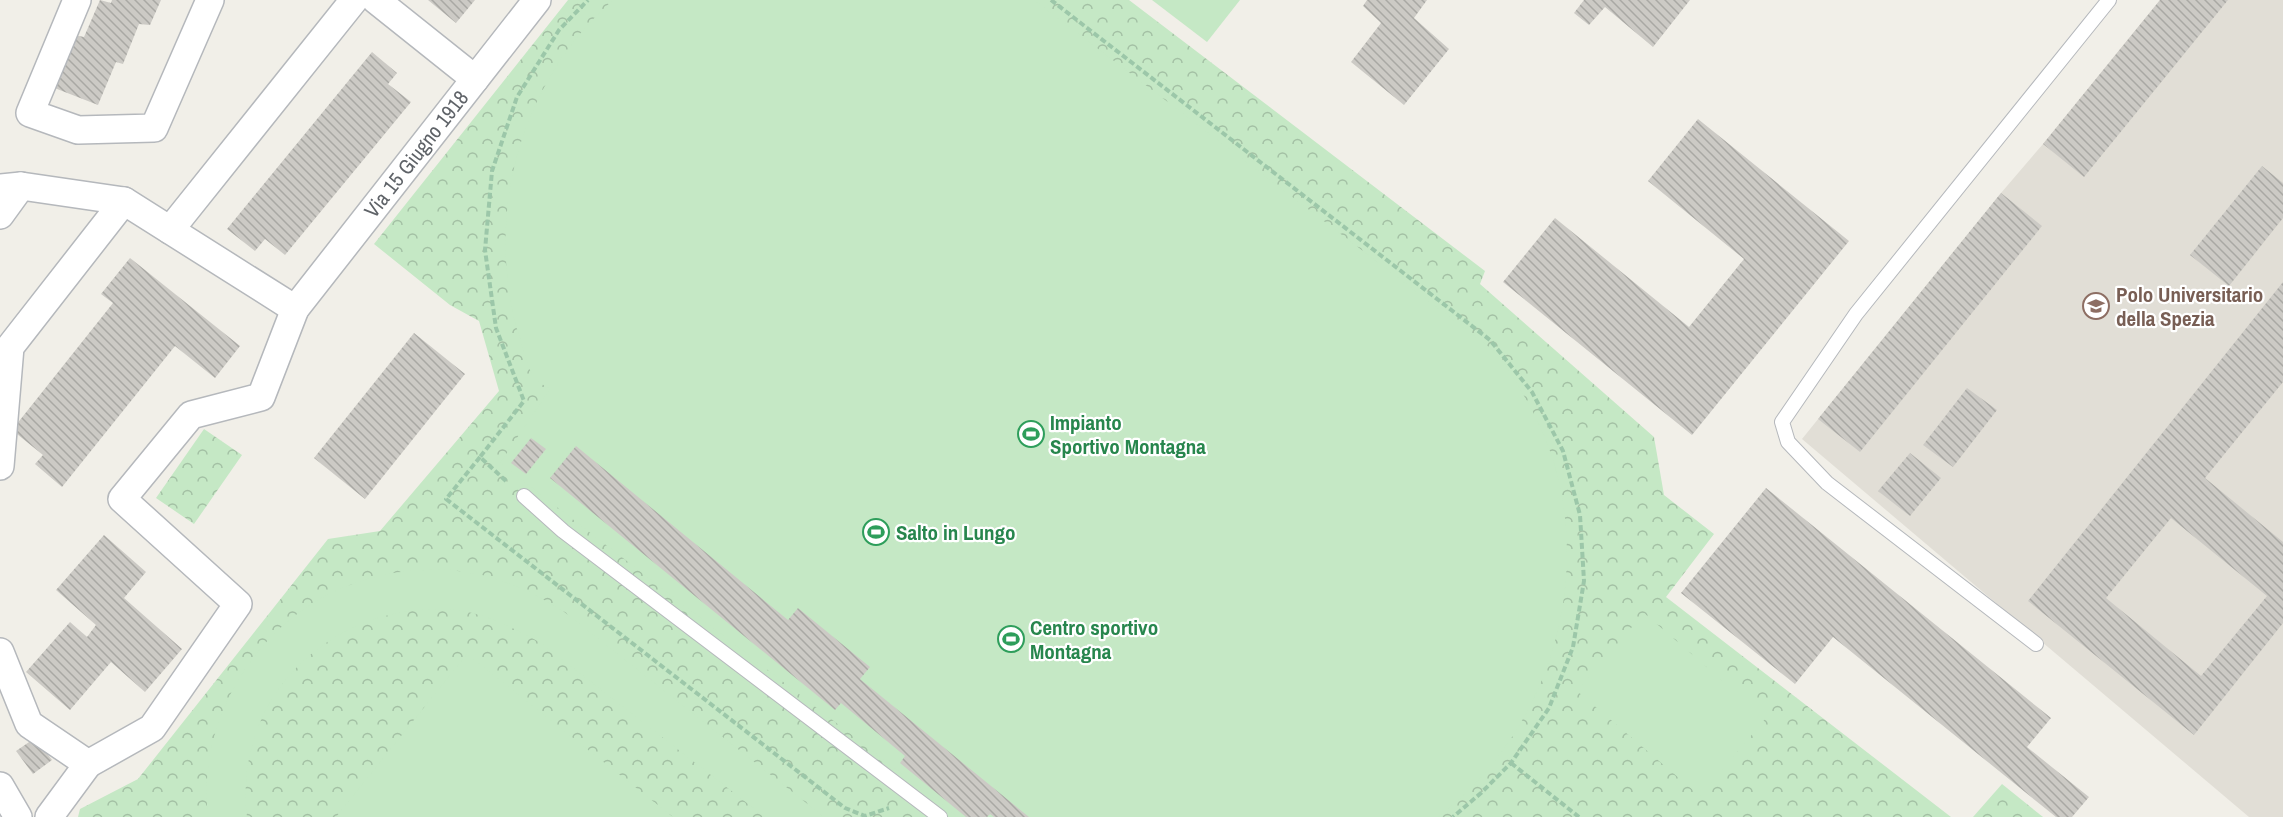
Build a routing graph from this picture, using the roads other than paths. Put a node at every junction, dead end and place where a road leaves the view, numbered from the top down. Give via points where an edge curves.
1 (77, 0) edge
2 (210, 0) edge
3 (354, 0) edge
4 (376, 0) edge
5 (537, 0) edge
6 (2109, 0) edge
7 (475, 79) junction
8 (11, 187) edge
9 (124, 201) junction
10 (0, 215) edge
11 (170, 230) junction
12 (295, 309) junction
13 (0, 466) edge
14 (524, 496) dead end
15 (2036, 644) dead end
16 (0, 652) edge
17 (88, 764) junction
18 (0, 786) edge
19 (18, 817) edge
20 (49, 817) edge
21 (940, 817) edge

1 - 2 street via 30,113 78,130 154,128
3 - 11 street
4 - 7 street
5 - 7 street, Via 15 Giugno 1918
6 - 15 lane via 1856,314 1782,422 1788,442 1827,483
7 - 12 street, Via 15 Giugno 1918
8 - 9 street
8 - 10 street
9 - 11 street
9 - 13 street via 10,347
11 - 12 street
12 - 17 street, Via 15 Giugno 1918 via 261,397 191,415 122,499 238,604 152,728
14 - 21 lane via 563,531
16 - 17 street via 29,724
17 - 20 street
18 - 19 street

